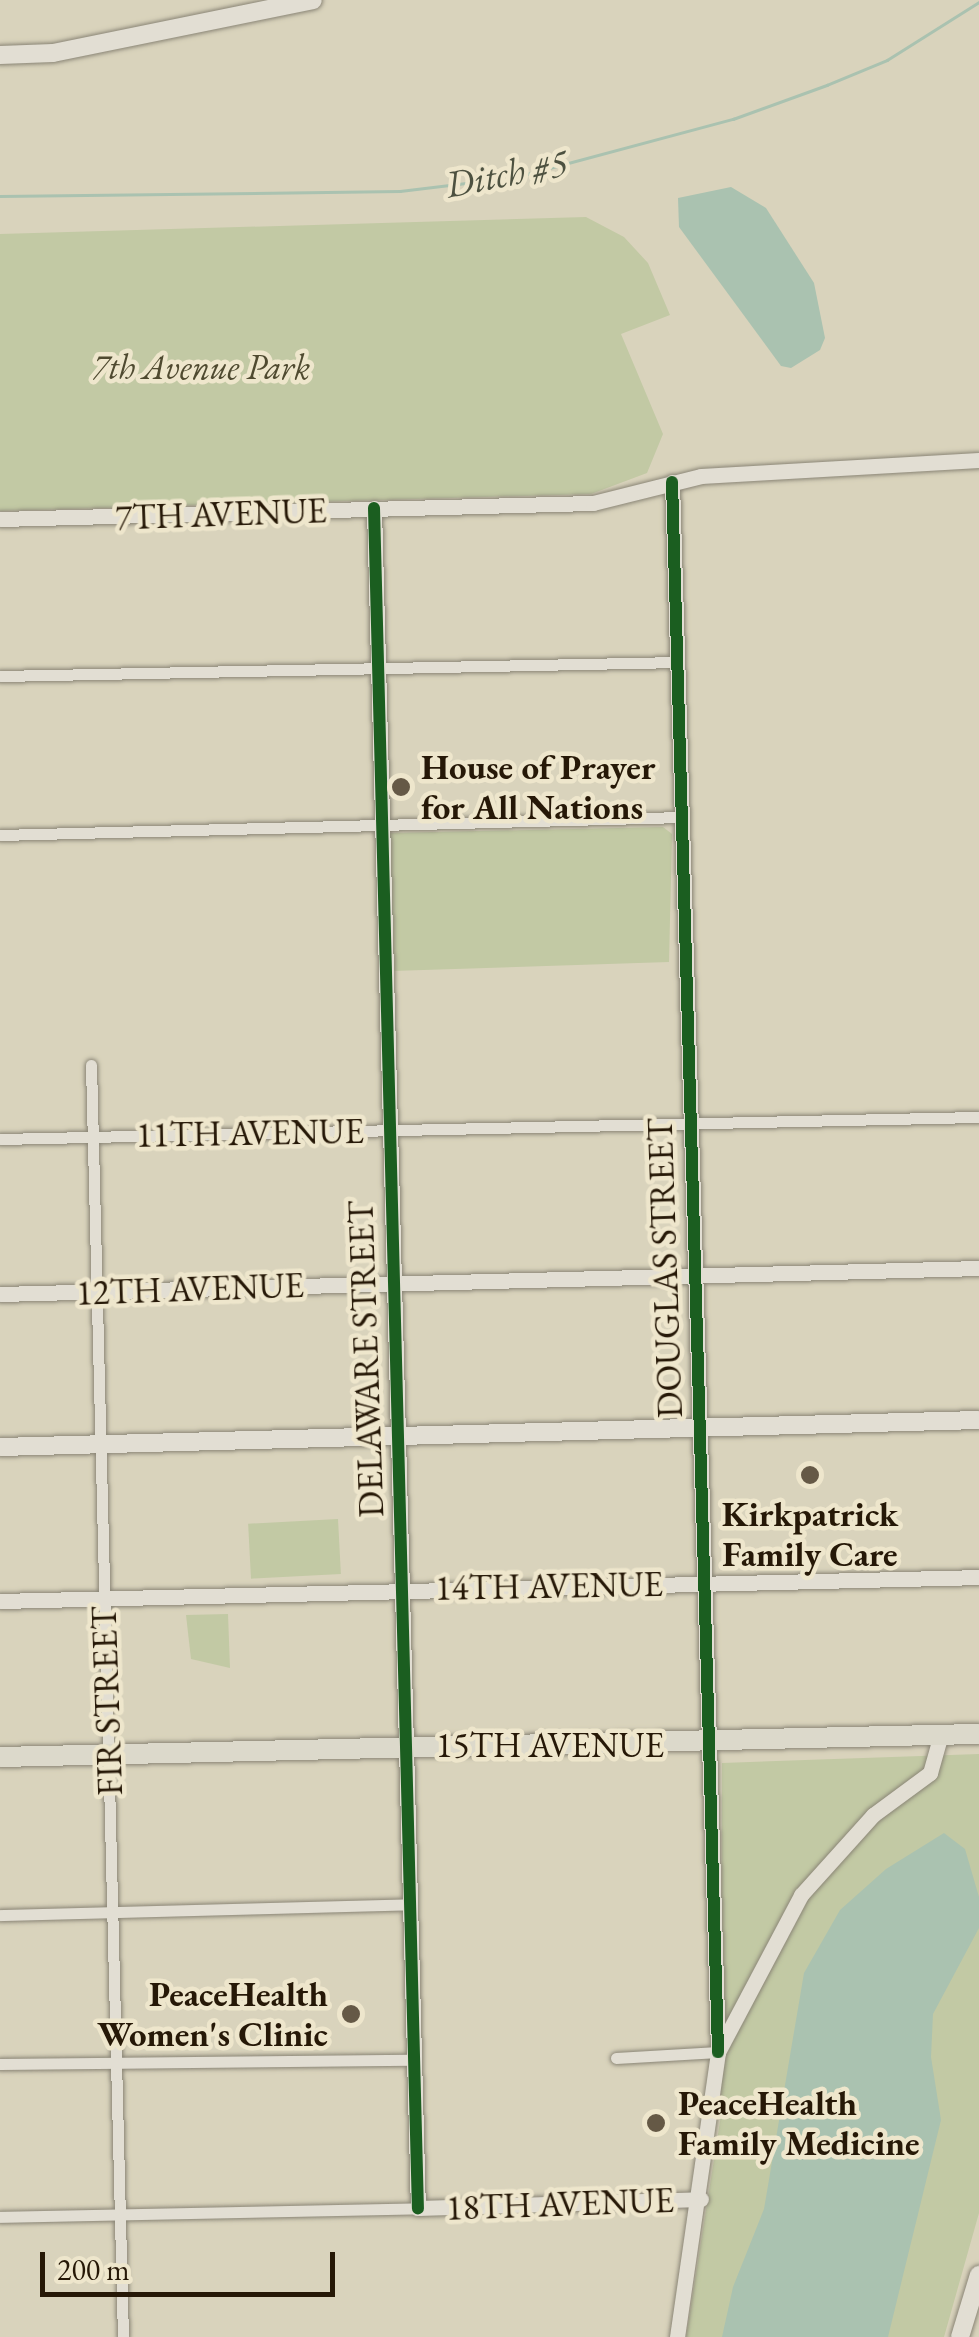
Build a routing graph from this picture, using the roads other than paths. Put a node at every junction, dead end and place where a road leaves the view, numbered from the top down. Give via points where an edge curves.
1 (313, 0) edge
2 (0, 56) edge
3 (979, 460) edge
4 (672, 482) junction
5 (374, 508) junction
6 (0, 519) edge
7 (677, 662) junction
8 (376, 671) junction
9 (0, 676) edge
10 (682, 816) junction
11 (380, 826) junction
12 (0, 835) edge
13 (91, 1065) dead end
14 (979, 1116) edge
15 (690, 1126) junction
16 (389, 1130) junction
17 (92, 1137) junction
18 (0, 1139) edge
19 (979, 1268) edge
20 (694, 1276) junction
21 (395, 1281) junction
22 (0, 1294) edge
23 (98, 1294) junction
24 (979, 1420) edge
25 (700, 1428) junction
26 (400, 1434) junction
27 (100, 1447) junction
28 (0, 1448) edge
29 (979, 1576) edge
30 (703, 1582) junction
31 (400, 1590) junction
32 (104, 1599) junction
33 (0, 1601) edge
34 (940, 1734) junction
35 (979, 1734) edge
36 (708, 1744) junction
37 (403, 1745) junction
38 (109, 1755) junction
39 (0, 1757) edge
40 (407, 1904) junction
41 (114, 1913) junction
42 (0, 1915) edge
43 (718, 2052) junction
44 (616, 2058) dead end
45 (116, 2060) junction
46 (412, 2060) junction
47 (0, 2064) edge
48 (701, 2200) junction
49 (418, 2208) junction
50 (119, 2212) junction
51 (0, 2217) edge
52 (978, 2282) edge
53 (123, 2337) edge
54 (677, 2337) edge
55 (960, 2337) edge

1 - 2 main road via 54,54
3 - 4 street, 7TH AVENUE
4 - 5 street, 7TH AVENUE via 594,503
4 - 7 street, DOUGLAS STREET
5 - 6 street, 7TH AVENUE
5 - 8 street, DELAWARE STREET
7 - 8 street
7 - 10 street, DOUGLAS STREET
8 - 9 street
8 - 11 street, DELAWARE STREET
10 - 11 street
10 - 15 street, DOUGLAS STREET
11 - 12 street
11 - 16 street, DELAWARE STREET
13 - 17 street, FIR STREET
14 - 15 street, 11TH AVENUE
15 - 16 street, 11TH AVENUE
15 - 20 street, DOUGLAS STREET
16 - 17 street, 11TH AVENUE
16 - 21 street, DELAWARE STREET
17 - 18 street, 11TH AVENUE
17 - 23 street, FIR STREET
19 - 20 street, 12TH AVENUE
20 - 21 street, 12TH AVENUE
20 - 25 street, DOUGLAS STREET
21 - 23 street, 12TH AVENUE
21 - 26 street, DELAWARE STREET
22 - 23 street, 12TH AVENUE
23 - 27 street, FIR STREET
24 - 25 main road
25 - 26 main road
25 - 30 street, DOUGLAS STREET
26 - 27 main road
26 - 31 street, DELAWARE STREET
27 - 28 main road
27 - 32 street, FIR STREET
29 - 30 street, 14TH AVENUE
30 - 31 street, 14TH AVENUE
30 - 36 street, DOUGLAS STREET
31 - 32 street, 14TH AVENUE
31 - 37 street, DELAWARE STREET
32 - 33 street, 14TH AVENUE
32 - 38 street, FIR STREET
34 - 35 main road, 15TH AVENUE
34 - 36 main road, 15TH AVENUE
34 - 43 street via 930,1773 874,1815 801,1895
36 - 37 main road, 15TH AVENUE
36 - 43 street, DOUGLAS STREET
37 - 38 main road, 15TH AVENUE
37 - 40 street, DELAWARE STREET
38 - 39 main road, 15TH AVENUE
38 - 41 street, FIR STREET
40 - 41 street
40 - 46 street, DELAWARE STREET
41 - 42 street
41 - 45 street, FIR STREET
43 - 44 street
43 - 48 street
45 - 46 street
45 - 47 street
45 - 50 street, FIR STREET
46 - 49 street, DELAWARE STREET
48 - 49 street, 18TH AVENUE
48 - 54 street
49 - 50 street, 18TH AVENUE
50 - 51 street, 18TH AVENUE
50 - 53 street, FIR STREET
52 - 55 main road

